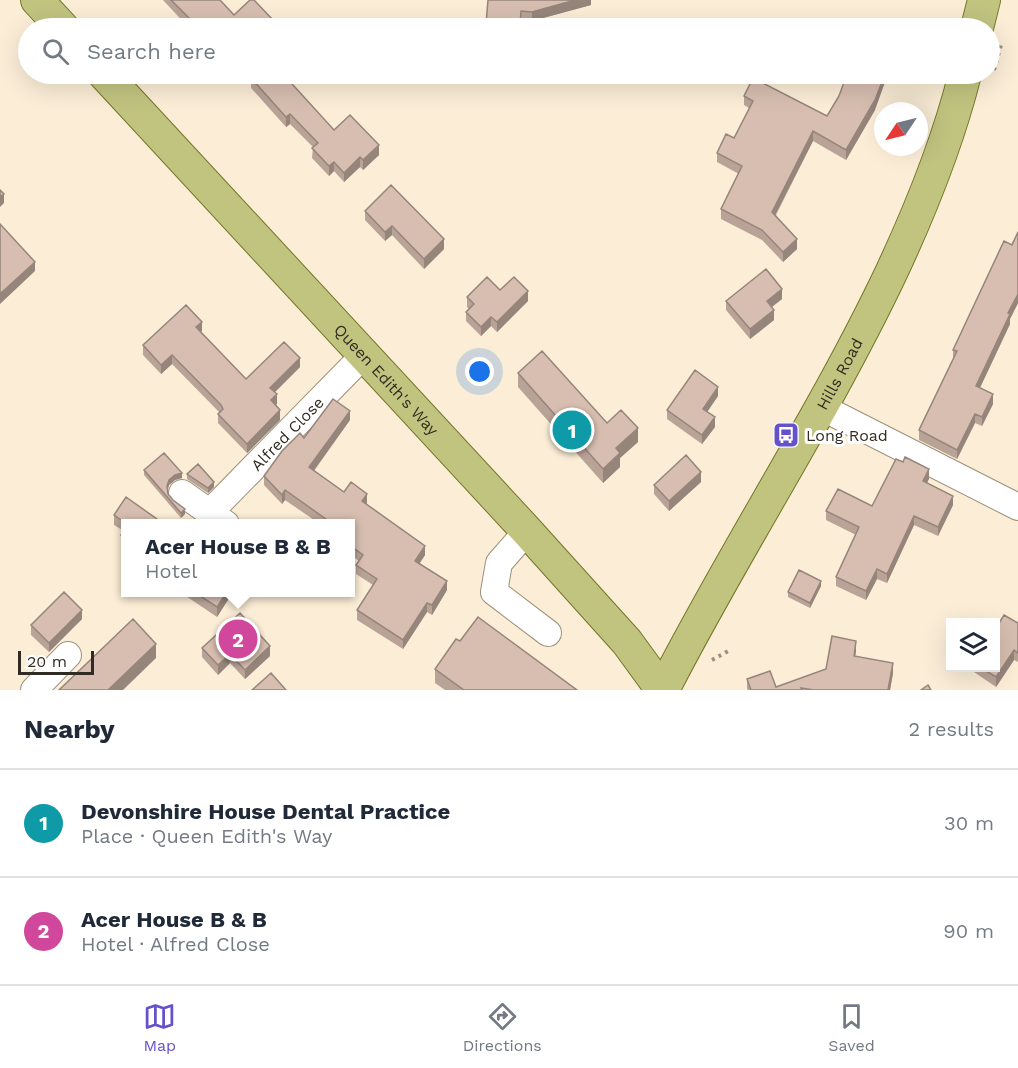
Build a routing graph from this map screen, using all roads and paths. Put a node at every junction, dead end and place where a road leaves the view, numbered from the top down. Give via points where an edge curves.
1 (37, 0) edge
2 (984, 0) edge
3 (54, 18) edge
4 (980, 18) edge
5 (113, 84) edge
6 (962, 84) edge
7 (363, 356) junction
8 (821, 407) junction
9 (182, 493) dead end
10 (1018, 507) edge
11 (218, 518) edge
12 (527, 531) junction
13 (548, 633) dead end
14 (68, 655) dead end
15 (34, 690) edge
16 (662, 690) edge

1 - 3 main road
2 - 4 main road
5 - 7 main road, Queen Edith's Way
6 - 8 main road, Hills Road via 914,224
7 - 11 street, Alfred Close
7 - 12 main road, Queen Edith's Way
8 - 10 street
8 - 16 main road, Hills Road
9 - 11 street, Alfred Close
12 - 13 street via 499,564 494,592
12 - 16 main road, Queen Edith's Way via 627,642
14 - 15 street

